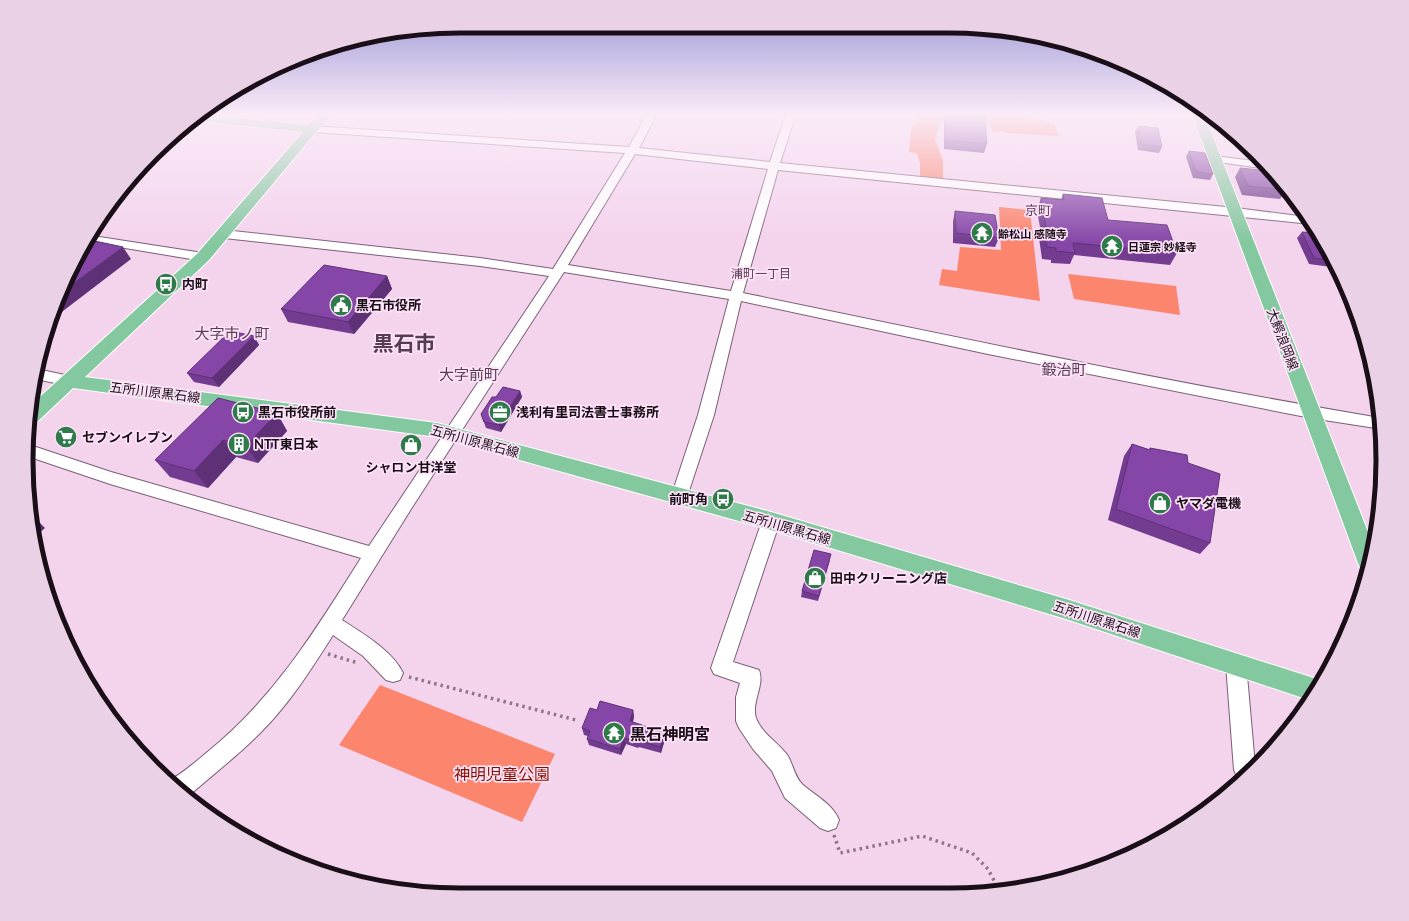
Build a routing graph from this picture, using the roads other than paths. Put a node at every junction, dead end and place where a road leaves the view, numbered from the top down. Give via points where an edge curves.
1 (289, 157) edge
2 (628, 157) edge
3 (694, 157) edge
4 (777, 157) edge
5 (1215, 159) joint
6 (1257, 165) edge
7 (774, 166) junction
8 (1236, 212) junction
9 (1302, 220) edge
10 (224, 234) junction
11 (95, 239) edge
12 (203, 256) junction
13 (558, 270) junction
14 (736, 296) junction
15 (42, 375) edge
16 (69, 381) junction
17 (36, 411) edge
18 (1311, 412) junction
19 (1374, 423) edge
20 (453, 434) junction
21 (33, 452) edge
22 (679, 498) junction
23 (771, 521) junction
24 (372, 554) junction
25 (1365, 555) edge
26 (330, 622) junction
27 (1236, 664) junction
28 (393, 673) road end
29 (1310, 688) edge
30 (1246, 767) edge
31 (183, 785) edge
32 (828, 820) road end

1 - 10 main road
2 - 13 street
3 - 7 street
4 - 7 street
5 - 6 street
5 - 8 main road, 大鰐浪岡線
7 - 8 street
7 - 14 street
8 - 9 street
8 - 18 main road, 大鰐浪岡線
10 - 12 main road
10 - 13 street
11 - 12 street
12 - 16 main road
13 - 14 street
13 - 20 street
14 - 18 street via 988,349
14 - 22 street via 706,416
15 - 16 street
16 - 17 main road
16 - 20 main road, 五所川原黒石線
18 - 19 street
18 - 25 main road, 大鰐浪岡線
20 - 22 main road, 五所川原黒石線
20 - 24 street
21 - 24 street via 110,478
22 - 23 main road, 五所川原黒石線
23 - 27 main road, 五所川原黒石線 via 1058,606
23 - 32 street via 721,668 752,677 746,698 746,721 760,742 780,763 793,790
24 - 26 street
26 - 28 street via 370,650
26 - 31 street via 265,713 238,742
27 - 29 main road, 五所川原黒石線
27 - 30 street

